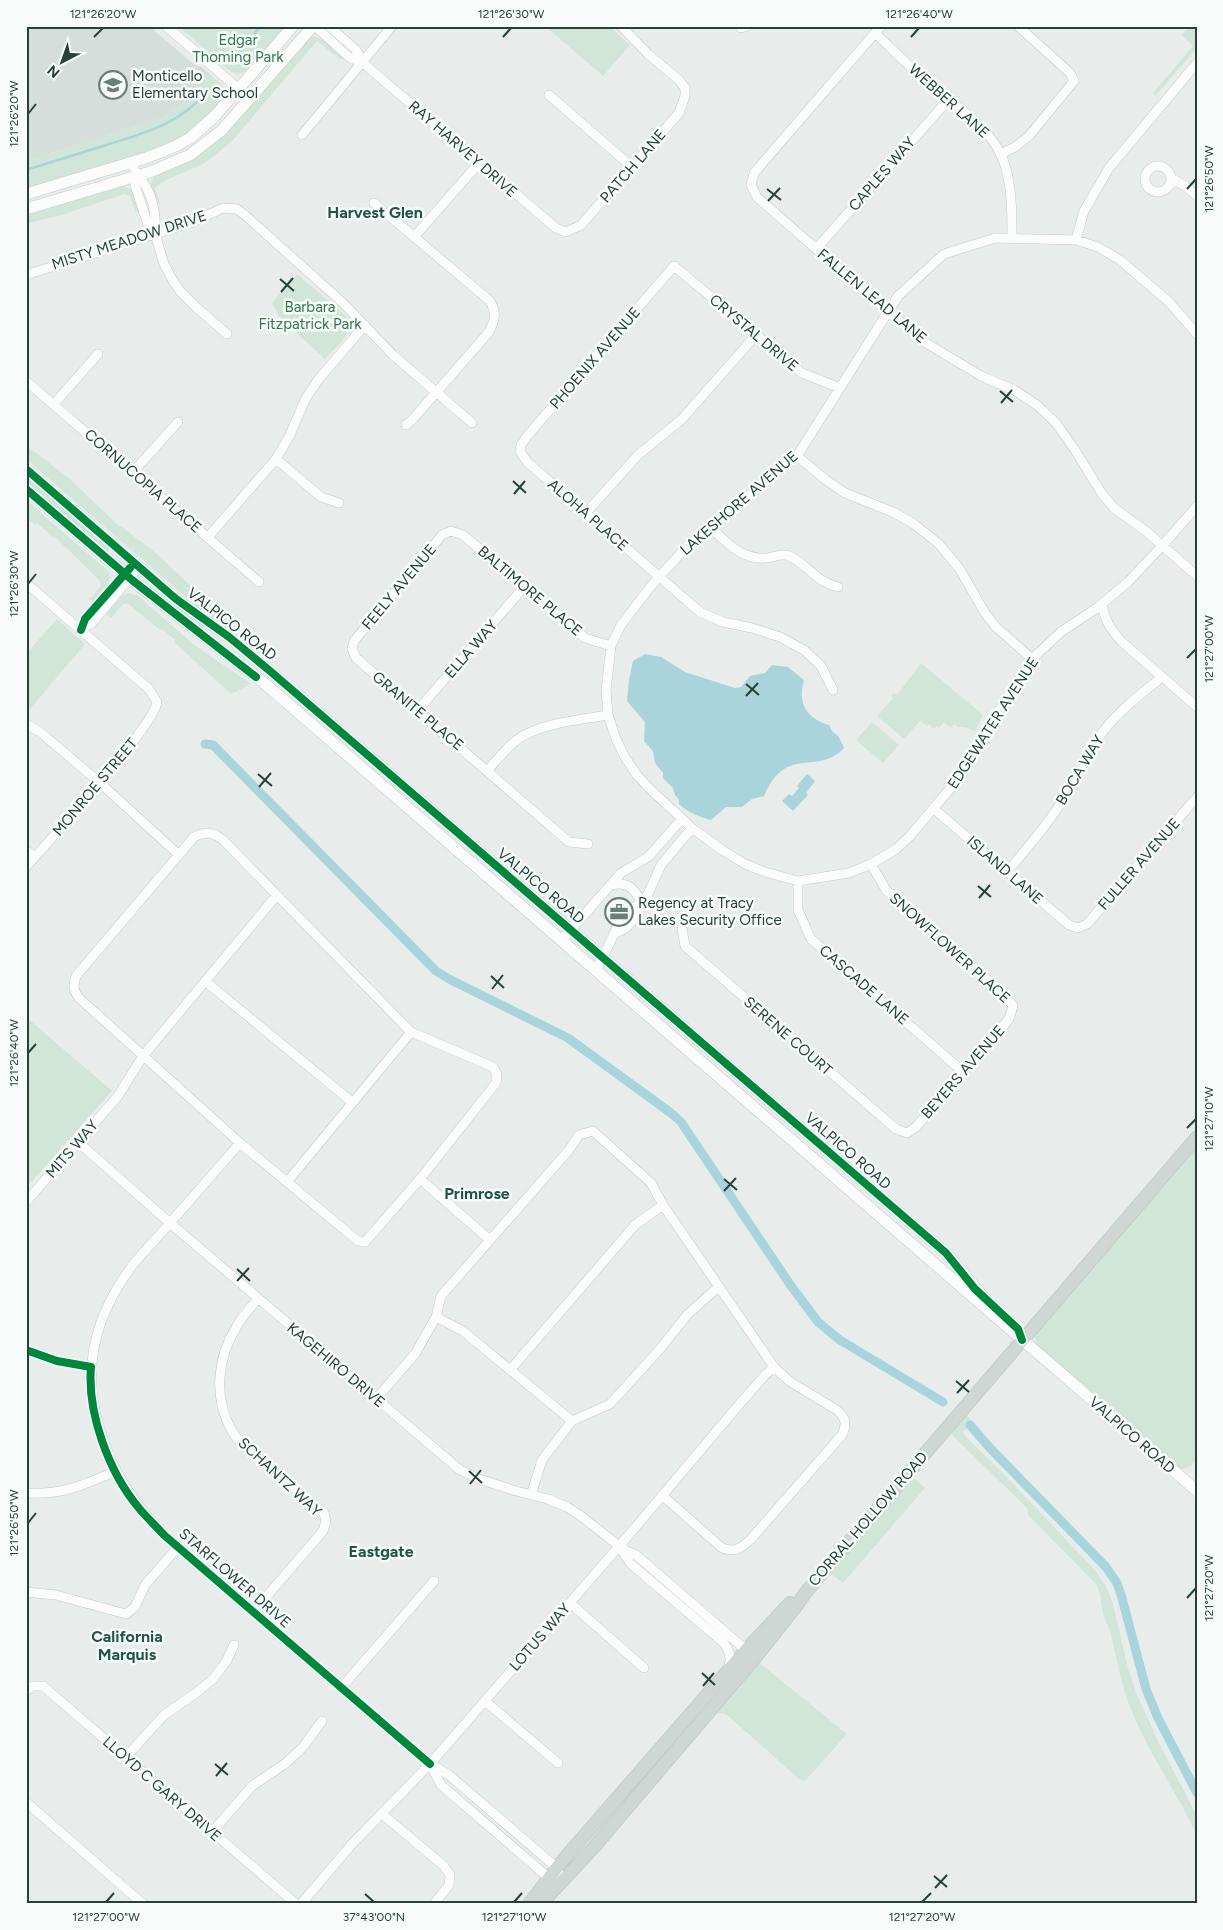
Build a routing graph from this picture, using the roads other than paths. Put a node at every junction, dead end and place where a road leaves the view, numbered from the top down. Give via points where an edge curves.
1 (166, 26) edge
2 (292, 26) edge
3 (314, 26) edge
4 (329, 26) edge
5 (392, 26) edge
6 (621, 26) edge
7 (1018, 26) edge
8 (878, 30) edge
9 (363, 63) junction
10 (1197, 63) edge
11 (238, 89) junction
12 (549, 95) dead end
13 (249, 98) junction
14 (948, 99) junction
15 (302, 135) dead end
16 (1000, 154) junction
17 (132, 162) junction
18 (479, 163) junction
19 (632, 167) junction
20 (137, 176) junction
21 (1171, 178) dead end
22 (26, 194) edge
23 (1197, 196) edge
24 (374, 203) dead end
25 (26, 209) edge
26 (566, 232) joint
27 (155, 234) junction
28 (414, 237) junction
29 (1012, 238) junction
30 (1076, 240) junction
31 (816, 249) junction
32 (674, 266) joint
33 (26, 275) edge
34 (888, 312) junction
35 (365, 325) junction
36 (227, 334) dead end
37 (1197, 334) edge
38 (756, 335) junction
39 (98, 354) dead end
40 (26, 381) edge
41 (840, 388) junction
42 (437, 392) junction
43 (54, 404) junction
44 (178, 422) dead end
45 (472, 423) dead end
46 (406, 425) dead end
47 (520, 452) joint
48 (796, 456) junction
49 (276, 459) junction
50 (26, 469) edge
51 (133, 472) junction
52 (26, 489) edge
53 (339, 503) dead end
54 (1197, 506) edge
55 (586, 513) junction
56 (710, 527) junction
57 (451, 531) joint
58 (208, 537) junction
59 (1162, 546) junction
60 (137, 564) junction
61 (127, 576) junction
62 (1197, 576) edge
63 (658, 577) junction
64 (26, 582) edge
65 (259, 582) dead end
66 (524, 587) junction
67 (838, 587) dead end
68 (1102, 604) junction
69 (81, 630) junction
70 (611, 646) junction
71 (352, 649) joint
72 (1032, 659) junction
73 (1162, 676) junction
74 (833, 690) dead end
75 (1197, 707) edge
76 (417, 711) junction
77 (608, 715) junction
78 (26, 724) edge
79 (488, 770) junction
80 (99, 782) junction
81 (1197, 797) edge
82 (934, 809) junction
83 (687, 823) junction
84 (588, 844) dead end
85 (26, 850) edge
86 (179, 856) junction
87 (35, 857) junction
88 (872, 864) junction
89 (26, 868) edge
90 (1007, 872) junction
91 (798, 881) junction
92 (610, 885) junction
93 (277, 895) junction
94 (642, 902) junction
95 (1078, 928) joint
96 (682, 929) dead end
97 (571, 930) junction
98 (561, 941) junction
99 (603, 957) junction
100 (596, 971) junction
101 (205, 981) junction
102 (1013, 1006) joint
103 (411, 1032) junction
104 (143, 1056) junction
105 (962, 1072) junction
106 (352, 1102) junction
107 (907, 1132) joint
108 (1197, 1137) edge
109 (78, 1142) junction
110 (240, 1143) junction
111 (420, 1179) junction
112 (287, 1182) junction
113 (26, 1202) edge
114 (663, 1205) junction
115 (170, 1223) junction
116 (490, 1240) junction
117 (718, 1287) junction
118 (258, 1299) junction
119 (436, 1317) junction
120 (1022, 1340) junction
121 (26, 1350) edge
122 (774, 1367) junction
123 (91, 1368) junction
124 (511, 1370) junction
125 (376, 1399) junction
126 (572, 1421) junction
127 (116, 1471) junction
128 (1197, 1491) edge
129 (26, 1493) edge
130 (531, 1495) junction
131 (662, 1495) junction
132 (619, 1546) junction
133 (178, 1547) junction
134 (434, 1581) dead end
135 (26, 1592) edge
136 (806, 1592) junction
137 (570, 1603) junction
138 (253, 1612) junction
139 (234, 1645) dead end
140 (746, 1650) junction
141 (644, 1668) dead end
142 (727, 1672) junction
143 (342, 1688) junction
144 (26, 1691) edge
145 (485, 1701) junction
146 (322, 1721) dead end
147 (678, 1749) junction
148 (126, 1757) junction
149 (558, 1763) dead end
150 (430, 1764) junction
151 (26, 1802) edge
152 (382, 1814) junction
153 (213, 1831) junction
154 (556, 1876) junction
155 (143, 1904) edge
156 (296, 1904) edge
157 (301, 1904) edge
158 (434, 1904) edge
159 (529, 1904) edge
160 (542, 1904) edge

1 - 11 street
2 - 11 main road
3 - 9 street, RAY HARVEY DRIVE via 349,57
3 - 13 main road
4 - 9 street, RAY HARVEY DRIVE via 356,50
5 - 9 street
6 - 19 street, PATCH LANE via 685,88 679,113
7 - 16 street via 1070,73 1074,81 1029,136
8 - 14 street, WEBBER LANE via 927,82
8 - 31 street, FALLEN LEAD LANE via 754,172 751,185 757,196
9 - 15 street
9 - 18 street, RAY HARVEY DRIVE
10 - 30 street via 1109,168 1084,211
11 - 13 street
11 - 17 main road via 190,138 163,152
12 - 19 street
13 - 20 main road via 222,130 190,155
14 - 16 street, WEBBER LANE via 989,134
14 - 31 street, CAPLES WAY
16 - 29 street, WEBBER LANE via 1010,190
17 - 20 street
17 - 22 main road
18 - 26 street, RAY HARVEY DRIVE via 556,228
18 - 28 street
19 - 26 street, PATCH LANE via 581,225
20 - 25 main road
20 - 27 street via 136,185 147,222
21 - 23 street
24 - 28 street
27 - 33 street, MISTY MEADOW DRIVE
27 - 35 street, MISTY MEADOW DRIVE via 223,208 232,208 246,216
27 - 36 street via 164,264 180,291
28 - 42 street via 490,301 495,310 489,332
29 - 30 street, LAKESHORE AVENUE
29 - 34 street, LAKESHORE AVENUE via 994,238 944,254 898,296
30 - 37 street via 1098,247 1120,260 1168,301
31 - 34 street, FALLEN LEAD LANE
32 - 38 street, CRYSTAL DRIVE
32 - 47 street, PHOENIX AVENUE via 528,435
34 - 41 street, LAKESHORE AVENUE
34 - 59 street, FALLEN LEAD LANE via 926,343 1037,405 1056,423 1114,508
35 - 42 street via 393,355
35 - 49 street via 306,398
38 - 41 street, CRYSTAL DRIVE via 802,373
38 - 55 street via 682,419 637,456
39 - 43 street
40 - 43 street, CORNUCOPIA PLACE
41 - 48 street, LAKESHORE AVENUE
42 - 45 street
42 - 46 street
43 - 51 street, CORNUCOPIA PLACE
44 - 51 street
47 - 55 street, ALOHA PLACE via 527,462
48 - 56 street, LAKESHORE AVENUE
48 - 72 street via 845,493 895,513 938,544 959,568 985,613
49 - 53 street via 321,497
49 - 58 street
50 - 60 main road, VALPICO ROAD
51 - 58 street, CORNUCOPIA PLACE
52 - 61 main road, VALPICO ROAD
54 - 59 street, EDGEWATER AVENUE
55 - 63 street, ALOHA PLACE
56 - 63 street, LAKESHORE AVENUE
56 - 67 street via 742,553 759,558 786,555 825,584
57 - 66 street, BALTIMORE PLACE via 463,535
57 - 71 street, FEELY AVENUE via 442,535 354,640
58 - 65 street, CORNUCOPIA PLACE
59 - 62 street, FALLEN LEAD LANE
59 - 68 street, EDGEWATER AVENUE
60 - 61 street
60 - 97 main road, VALPICO ROAD via 176,599 270,670
61 - 69 street via 85,619
61 - 98 main road, VALPICO ROAD via 260,680
63 - 70 street, LAKESHORE AVENUE via 621,625
63 - 74 street, ALOHA PLACE via 700,612 723,622 780,637 804,650 821,666
64 - 69 street
66 - 70 street, BALTIMORE PLACE via 585,638
66 - 76 street, ELLA WAY
68 - 72 street, EDGEWATER AVENUE via 1062,631
68 - 73 street via 1104,618 1111,631
69 - 80 street, MONROE STREET via 149,689 157,702 135,740
70 - 77 street, LAKESHORE AVENUE via 606,690
71 - 76 street, GRANITE PLACE via 356,658
72 - 82 street, EDGEWATER AVENUE via 1004,700 980,747
73 - 75 street
73 - 90 street, BOCA WAY via 1105,729 1040,834
76 - 79 street, GRANITE PLACE
77 - 79 street via 533,732 511,745
77 - 83 street, LAKESHORE AVENUE via 624,758 636,774
78 - 80 street
79 - 84 street, GRANITE PLACE via 569,842
80 - 86 street
80 - 87 street, MONROE STREET
81 - 95 street, FULLER AVENUE via 1087,924
82 - 88 street, EDGEWATER AVENUE via 895,850
82 - 90 street, ISLAND LANE
83 - 91 street, EDGEWATER AVENUE via 745,864
83 - 92 street
83 - 94 street
85 - 87 street
86 - 93 street via 194,838 202,833 211,833 223,840
86 - 104 street via 76,976 73,984 79,998
87 - 89 street, MONROE STREET
88 - 91 street, EDGEWATER AVENUE via 849,873
88 - 102 street, SNOWFLOWER PLACE via 886,890 1004,994
90 - 95 street, ISLAND LANE via 1069,925
91 - 105 street, CASCADE LANE via 798,910 811,939
92 - 94 street via 626,884
92 - 97 street
93 - 101 street, MITS WAY
93 - 103 street
94 - 99 street via 638,915 626,928 614,934
96 - 107 street, SERENE COURT via 685,946 896,1129
97 - 98 street
97 - 99 main road, VALPICO ROAD
98 - 100 main road, VALPICO ROAD
99 - 100 street
99 - 120 main road, VALPICO ROAD via 946,1253 975,1289 1018,1329
100 - 120 main road, VALPICO ROAD
101 - 104 street, MITS WAY
101 - 106 street
102 - 105 street, BEYERS AVENUE via 1009,1019
103 - 106 street
103 - 111 street via 494,1067 497,1074 496,1082
104 - 109 street, MITS WAY via 118,1096
104 - 110 street
105 - 107 street, BEYERS AVENUE via 916,1126
106 - 112 street
108 - 120 main road, CORRAL HOLLOW ROAD
109 - 113 street, MITS WAY
109 - 115 street, KAGEHIRO DRIVE
110 - 112 street
110 - 115 street, STARFLOWER DRIVE
111 - 112 street via 365,1242 358,1241
111 - 116 street
114 - 116 street via 650,1183 593,1131 579,1135 570,1150
114 - 117 street
114 - 124 street via 635,1225
115 - 118 street, KAGEHIRO DRIVE
115 - 123 street, STARFLOWER DRIVE via 133,1264 112,1297 97,1333
116 - 119 street via 441,1296
117 - 122 street
117 - 126 street via 687,1315 610,1404
118 - 125 street, KAGEHIRO DRIVE
118 - 138 street, SCHANTZ WAY via 237,1325 223,1358 218,1378 226,1416 233,1432 248,1449 324,1513 326,1521 323,1531
119 - 124 street via 463,1331
119 - 125 street via 416,1354
120 - 128 main road, VALPICO ROAD
120 - 136 main road, CORRAL HOLLOW ROAD
121 - 123 street
122 - 131 street, LOTUS WAY
122 - 131 street via 789,1381 844,1416 846,1428 842,1435 757,1532 733,1551 722,1548
123 - 127 street, STARFLOWER DRIVE via 95,1415 109,1460
124 - 126 street
125 - 130 street, KAGEHIRO DRIVE via 460,1470 479,1480
126 - 130 street via 542,1460
127 - 129 street via 78,1488
127 - 133 street, STARFLOWER DRIVE via 137,1506
130 - 132 street, KAGEHIRO DRIVE via 567,1507 594,1524
131 - 132 street, LOTUS WAY
132 - 137 street, LOTUS WAY
132 - 140 street via 636,1555
132 - 142 street via 631,1564 724,1644 731,1656
133 - 135 street via 145,1584 135,1607 126,1614 56,1595
133 - 138 street, STARFLOWER DRIVE
134 - 143 street
136 - 140 main road via 784,1608
136 - 147 main road, CORRAL HOLLOW ROAD
137 - 141 street
137 - 145 street, LOTUS WAY
138 - 143 street, STARFLOWER DRIVE
139 - 148 street via 213,1679 164,1715
140 - 142 main road
140 - 147 street via 744,1664 689,1729
142 - 154 main road
143 - 150 street, STARFLOWER DRIVE
144 - 148 street, LLOYD C GARY DRIVE via 32,1686 43,1686
145 - 149 street
145 - 150 street, LOTUS WAY
146 - 153 street via 303,1747 252,1786
147 - 154 main road, CORRAL HOLLOW ROAD via 594,1847
148 - 153 street, LLOYD C GARY DRIVE
150 - 152 street, LOTUS WAY
150 - 154 street via 449,1775
150 - 154 street, STARFLOWER DRIVE via 441,1784
151 - 155 street
152 - 157 street, LOTUS WAY
152 - 158 street via 444,1866 450,1875 445,1892
153 - 156 street, LLOYD C GARY DRIVE
154 - 159 main road
154 - 160 main road, CORRAL HOLLOW ROAD

